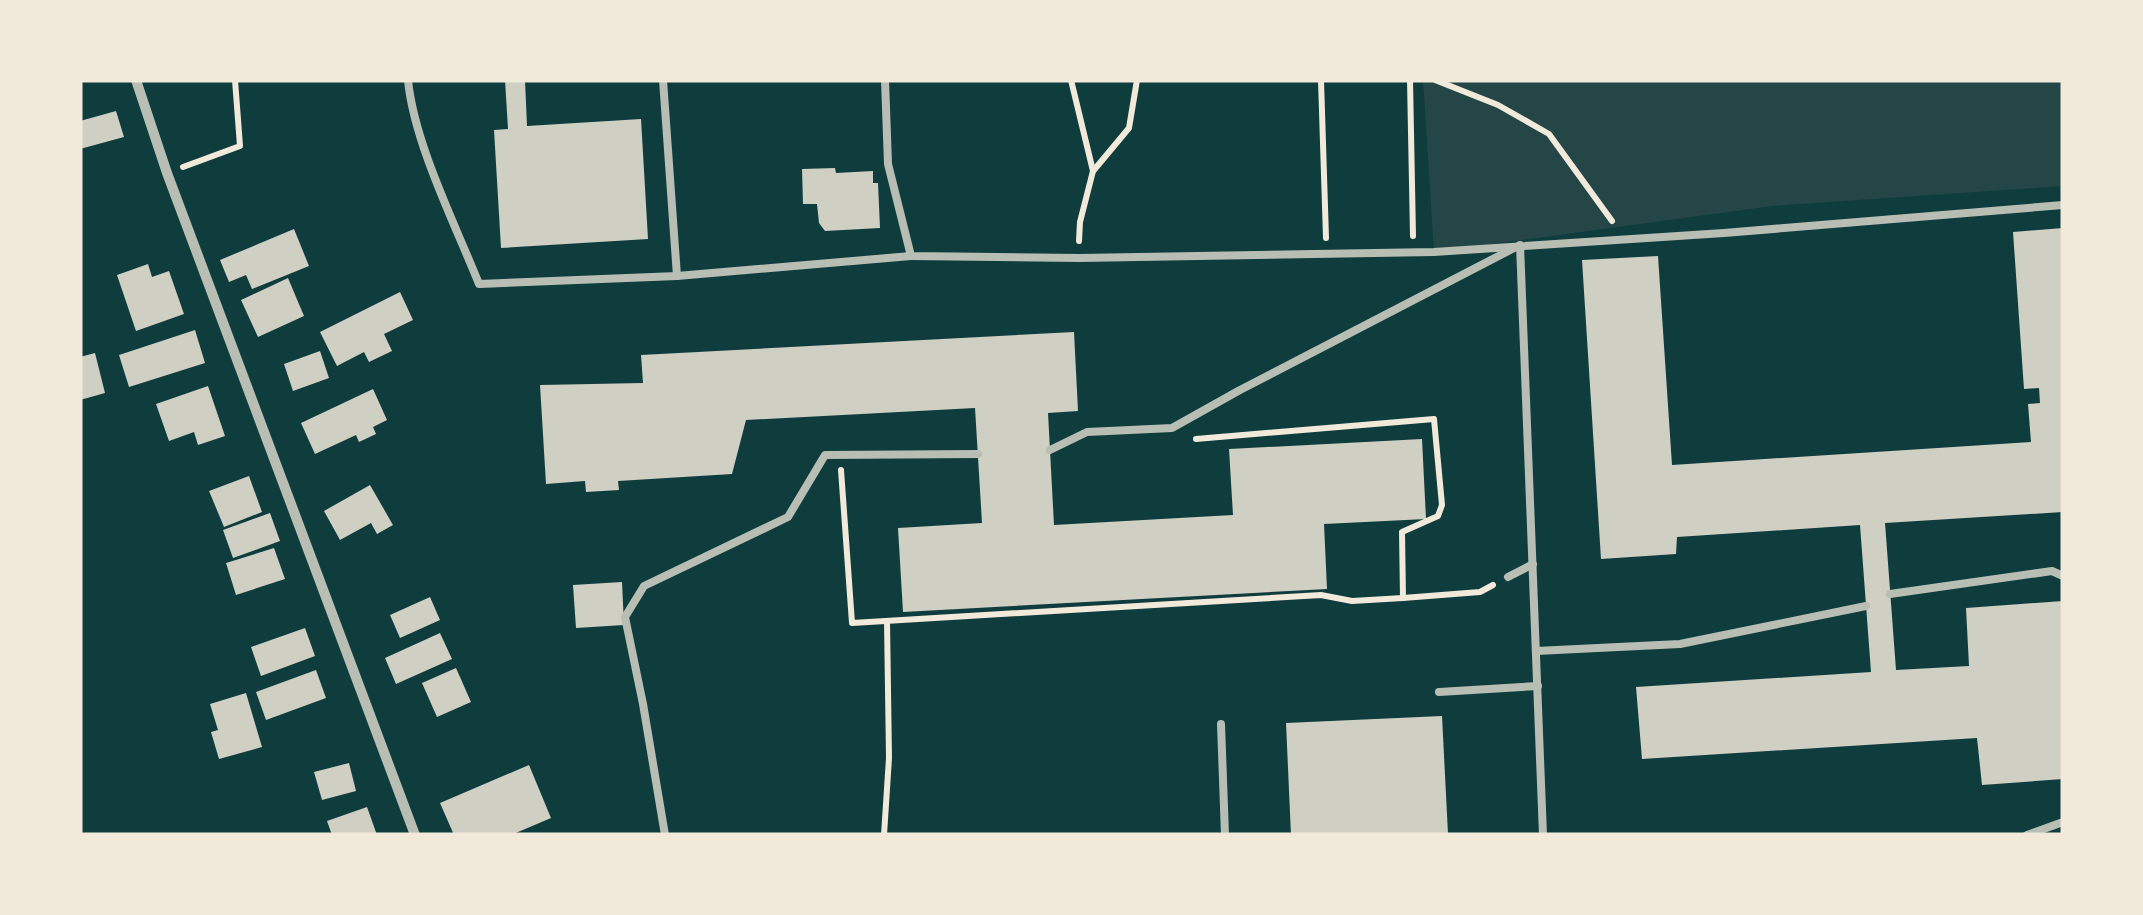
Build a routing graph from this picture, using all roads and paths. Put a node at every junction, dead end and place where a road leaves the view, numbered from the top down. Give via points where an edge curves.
1 (136, 80) edge
2 (235, 80) edge
3 (408, 80) edge
4 (663, 80) edge
5 (885, 80) edge
6 (1072, 80) edge
7 (1137, 80) edge
8 (1321, 80) edge
9 (1410, 80) edge
10 (1435, 80) edge
11 (1093, 171) junction
12 (168, 173) junction
13 (2063, 205) edge
14 (1413, 224) dead end
15 (1326, 231) dead end
16 (1625, 238) junction
17 (1520, 245) junction
18 (910, 256) junction
19 (1079, 258) junction
20 (677, 276) junction
21 (1172, 428) junction
22 (1050, 450) dead end
23 (839, 454) junction
24 (978, 454) dead end
25 (1533, 564) junction
26 (2063, 576) edge
27 (1508, 578) joint
28 (1890, 594) dead end
29 (1403, 598) junction
30 (1866, 606) dead end
31 (887, 620) junction
32 (1536, 651) junction
33 (1538, 686) junction
34 (1440, 692) dead end
35 (1221, 724) dead end
36 (2063, 822) edge
37 (416, 835) edge
38 (665, 835) edge
39 (884, 835) edge
40 (1225, 835) edge
41 (1543, 835) edge
42 (2027, 835) edge

1 - 12 street
2 - 12 path via 240,146
3 - 20 lane via 410,104 479,284
4 - 20 lane
5 - 18 lane via 888,164
6 - 11 path
7 - 11 path via 1129,128
8 - 15 path
9 - 14 path
10 - 16 path via 1549,134
11 - 19 path
12 - 37 street
13 - 16 lane
16 - 17 lane
17 - 19 lane
17 - 21 lane
17 - 25 lane
18 - 19 lane
18 - 20 lane
21 - 22 lane via 1087,432
21 - 29 path via 1197,439 1434,419 1442,505 1438,516 1402,532
23 - 24 lane
23 - 31 path via 852,622
23 - 38 lane via 825,455 788,518 644,586 625,617
25 - 27 lane
25 - 32 lane
26 - 28 lane via 2052,572
27 - 29 path via 1480,592
29 - 31 path via 1321,595
30 - 32 lane via 1680,644
31 - 39 path
32 - 33 lane
33 - 34 lane
33 - 41 lane
35 - 40 lane
36 - 42 lane

